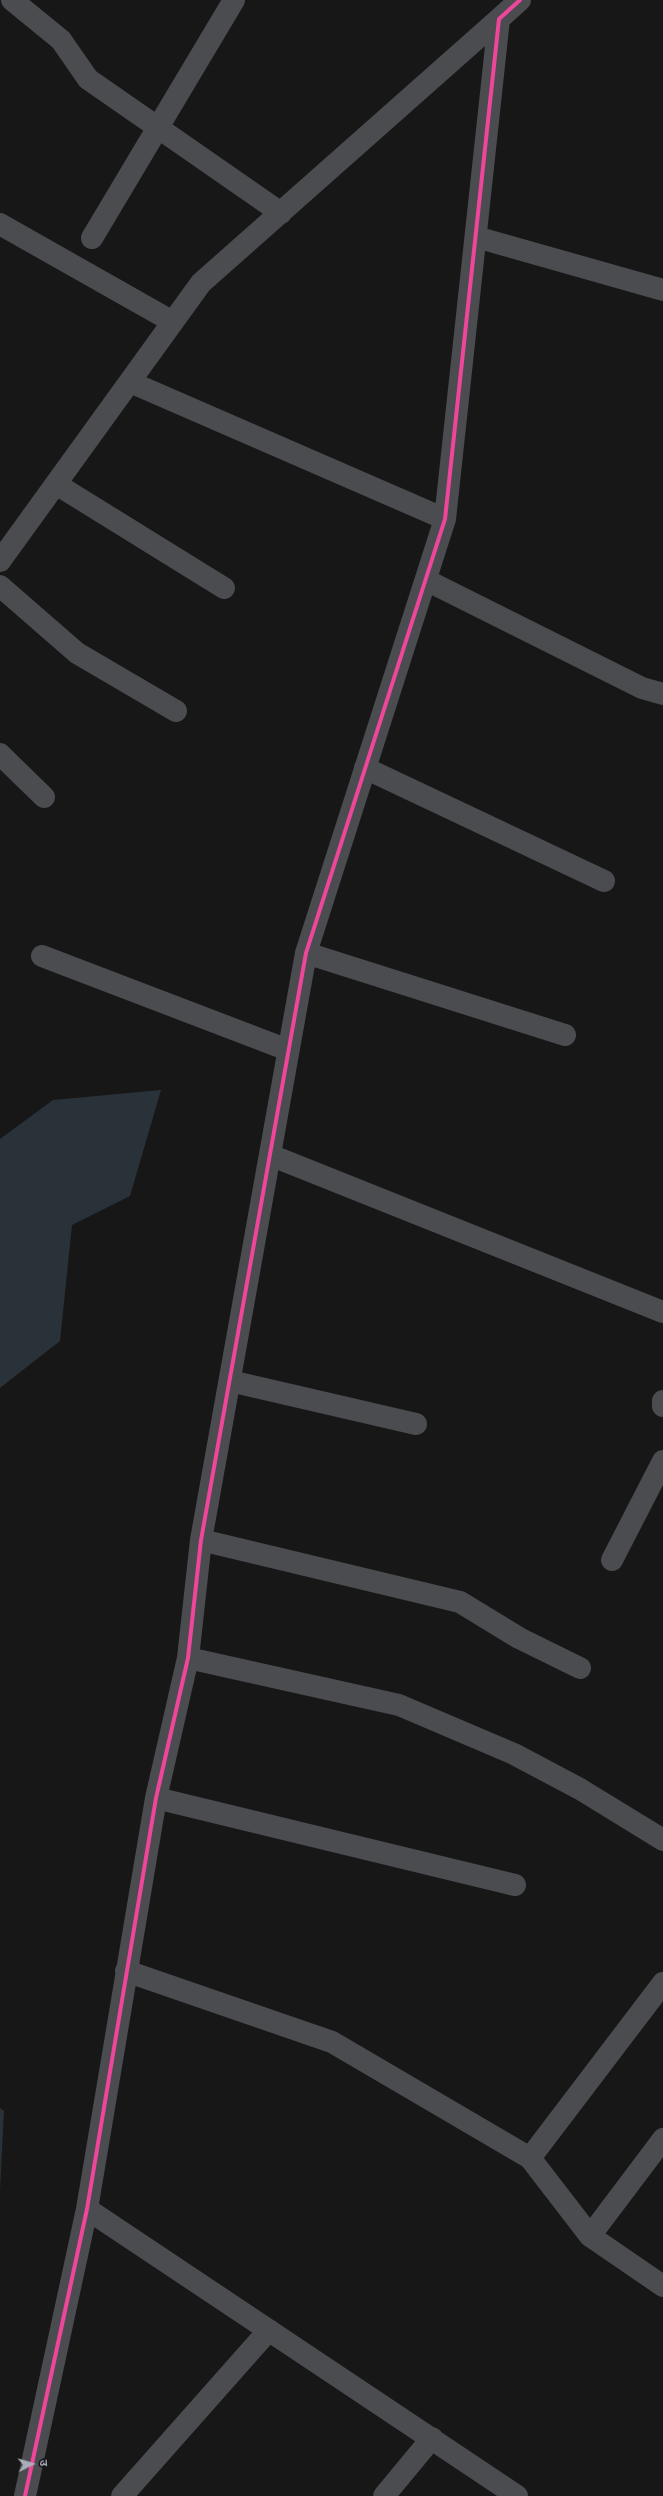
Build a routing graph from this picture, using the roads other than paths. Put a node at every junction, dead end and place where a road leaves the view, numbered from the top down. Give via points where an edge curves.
1 (12, 0) edge
2 (234, 0) edge
3 (520, 0) edge
4 (499, 19) junction
5 (158, 128) junction
6 (281, 213) junction
7 (0, 224) edge
8 (476, 237) junction
9 (92, 238) dead end
10 (663, 290) edge
11 (173, 322) junction
12 (130, 382) junction
13 (56, 484) junction
14 (445, 519) junction
15 (0, 561) edge
16 (426, 580) junction
17 (0, 586) edge
18 (224, 588) dead end
19 (663, 694) edge
20 (176, 711) dead end
21 (0, 754) edge
22 (365, 768) junction
23 (44, 797) dead end
24 (604, 881) dead end
25 (306, 953) junction
26 (42, 956) dead end
27 (565, 1035) dead end
28 (288, 1050) junction
29 (270, 1155) junction
30 (663, 1312) edge
31 (230, 1381) junction
32 (663, 1401) edge
33 (663, 1406) edge
34 (416, 1424) dead end
35 (663, 1461) edge
36 (201, 1540) junction
37 (612, 1560) dead end
38 (188, 1658) junction
39 (580, 1668) dead end
40 (156, 1798) junction
41 (663, 1840) edge
42 (515, 1885) dead end
43 (126, 1971) junction
44 (663, 1983) edge
45 (663, 2139) edge
46 (530, 2158) junction
47 (87, 2209) junction
48 (590, 2236) junction
49 (663, 2286) edge
50 (269, 2330) junction
51 (432, 2438) junction
52 (25, 2496) edge
53 (122, 2496) edge
54 (384, 2496) edge
55 (518, 2496) edge

1 - 5 street via 61,40 88,79
2 - 5 street
3 - 4 street
4 - 6 street
4 - 8 street
5 - 6 street
5 - 9 street
6 - 11 street via 202,283
7 - 11 street
8 - 10 street
8 - 14 street
11 - 12 street
12 - 13 street
12 - 14 street
13 - 15 street
13 - 18 street
14 - 16 street
16 - 19 street via 642,688
16 - 22 street
17 - 20 street via 77,653
21 - 23 street
22 - 24 street
22 - 25 street
25 - 27 street
25 - 28 street
26 - 28 street
28 - 29 street
29 - 30 street
29 - 31 street
31 - 34 street
31 - 36 street
32 - 33 street
35 - 37 street
36 - 38 street
36 - 39 street via 460,1602 519,1638
38 - 40 street
38 - 41 street via 398,1705 514,1754 580,1788
40 - 42 street
40 - 43 street
43 - 46 street via 332,2042
43 - 47 street
44 - 46 street
45 - 48 street
46 - 48 street
47 - 50 street
47 - 52 street
48 - 49 street
50 - 51 street
50 - 53 street
51 - 54 street
51 - 55 street

